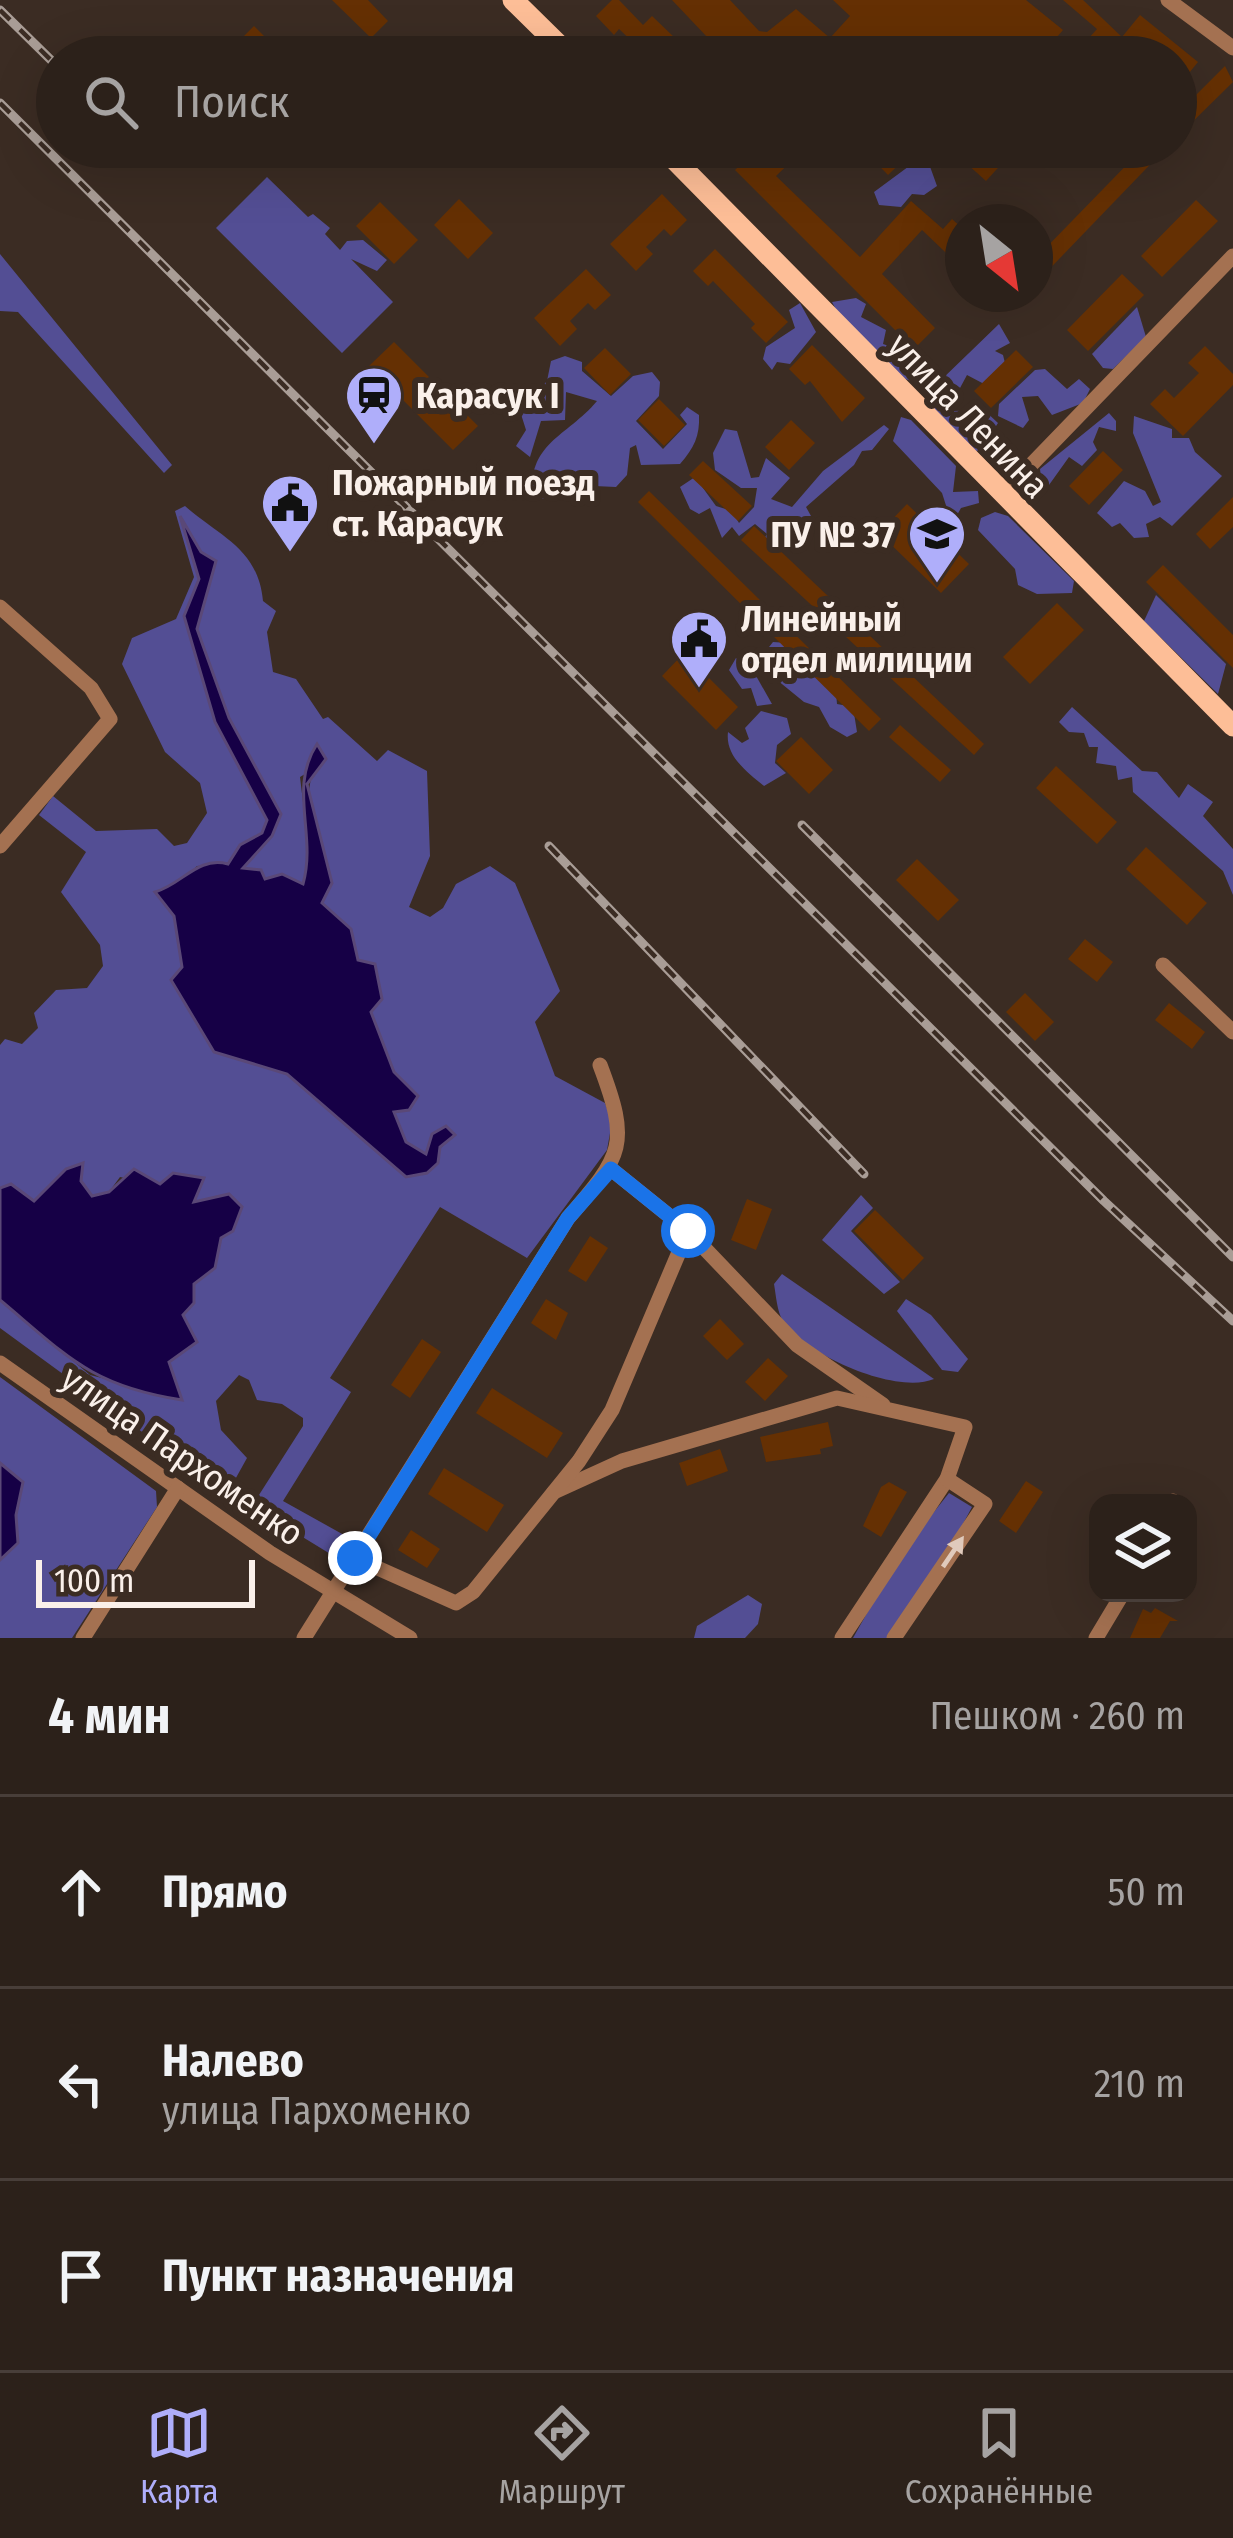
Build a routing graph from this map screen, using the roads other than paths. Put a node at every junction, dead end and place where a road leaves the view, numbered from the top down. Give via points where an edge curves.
1 (513, 0) edge
2 (1168, 0) edge
3 (550, 36) edge
4 (1233, 48) edge
5 (682, 168) edge
6 (1233, 256) edge
7 (1001, 496) junction
8 (0, 607) edge
9 (1233, 726) edge
10 (0, 846) edge
11 (1163, 965) dead end
12 (1233, 1032) edge
13 (600, 1065) dead end
14 (611, 1169) junction
15 (688, 1231) junction
16 (0, 1363) edge
17 (891, 1410) junction
18 (947, 1479) junction
19 (178, 1488) junction
20 (554, 1492) junction
21 (355, 1558) junction
22 (333, 1594) junction
23 (1118, 1602) edge
24 (83, 1638) edge
25 (304, 1638) edge
26 (410, 1638) edge
27 (842, 1638) edge
28 (895, 1638) edge
29 (1096, 1638) edge

1 - 3 main road
2 - 4 street
5 - 7 main road, улица Ленина
6 - 7 street
7 - 9 main road, улица Ленина
8 - 10 street via 91,688 110,718
11 - 12 street
13 - 14 street via 621,1120
14 - 15 street
14 - 21 street via 568,1218
15 - 17 street via 797,1345
15 - 20 street via 612,1411
16 - 19 street, улица Пархоменко
17 - 18 street via 964,1426
17 - 20 street via 837,1398 622,1461
18 - 27 street
28 -> 18 street via 985,1504
19 - 22 street, улица Пархоменко
19 - 24 street
20 - 21 street via 456,1603
21 - 22 street
22 - 25 street
22 - 26 street, улица Пархоменко
23 - 29 street

